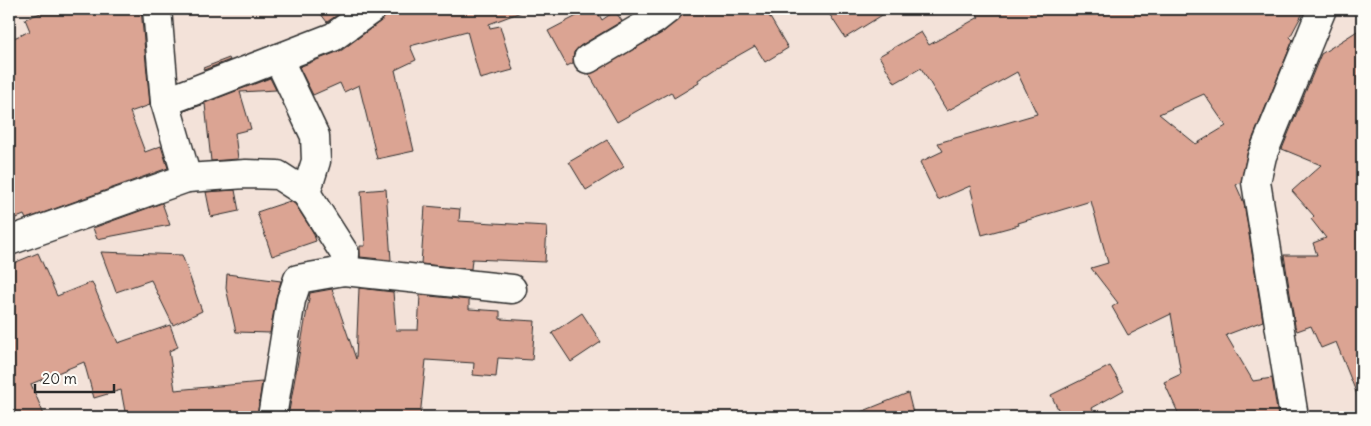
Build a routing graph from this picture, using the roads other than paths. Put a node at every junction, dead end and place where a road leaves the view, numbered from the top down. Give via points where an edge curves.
1 (157, 9) edge
2 (372, 9) edge
3 (668, 9) edge
4 (1322, 9) edge
5 (278, 58) junction
6 (588, 59) dead end
7 (165, 102) junction
8 (187, 178) junction
9 (306, 193) junction
10 (9, 241) edge
11 (344, 271) junction
12 (512, 289) dead end
13 (272, 417) edge
14 (1294, 417) edge

1 - 7 street
2 - 5 street via 333,37
3 - 6 street
4 - 14 street via 1262,156 1256,182
5 - 7 street
5 - 9 street via 315,136 316,160
7 - 8 street
8 - 9 street via 246,174 278,176
8 - 10 street
9 - 11 street via 345,254
11 - 12 street
11 - 13 street via 298,279 291,300

